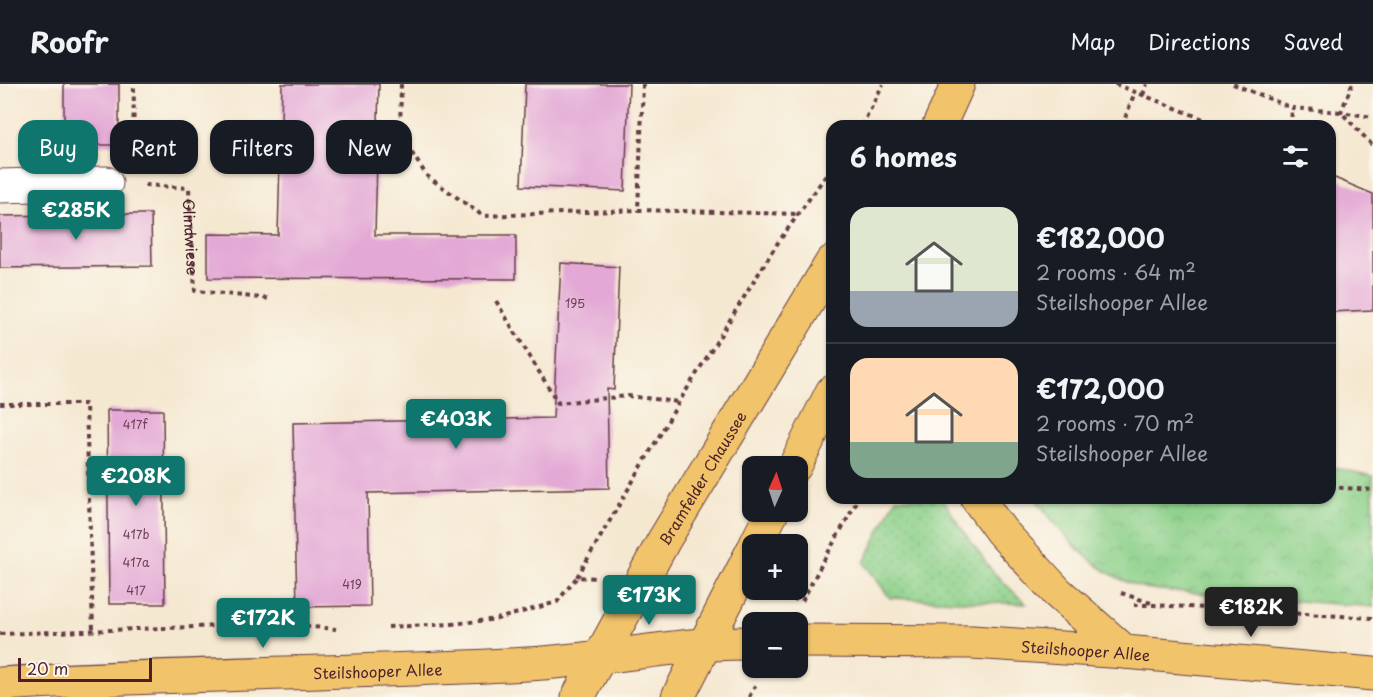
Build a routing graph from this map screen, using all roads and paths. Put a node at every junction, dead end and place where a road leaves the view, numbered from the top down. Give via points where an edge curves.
1 (134, 84) edge
2 (401, 84) edge
3 (643, 84) edge
4 (883, 84) edge
5 (958, 84) edge
6 (1115, 84) edge
7 (1147, 84) edge
8 (1233, 84) edge
9 (1352, 84) edge
10 (1135, 92) junction
11 (1143, 95) junction
12 (1292, 108) junction
13 (1341, 112) junction
14 (1373, 117) edge
15 (1200, 118) joint
16 (865, 120) edge
17 (941, 120) edge
18 (1124, 120) edge
19 (1205, 120) edge
20 (1292, 120) edge
21 (1373, 146) edge
22 (826, 176) edge
23 (119, 184) junction
24 (0, 186) edge
25 (638, 210) junction
26 (799, 214) junction
27 (826, 272) edge
28 (272, 299) dead end
29 (496, 301) dead end
30 (679, 402) junction
31 (0, 404) edge
32 (826, 404) edge
33 (800, 456) edge
34 (1336, 487) edge
35 (1373, 490) edge
36 (856, 504) edge
37 (981, 504) edge
38 (742, 571) edge
39 (577, 577) dead end
40 (798, 600) edge
41 (802, 601) junction
42 (557, 602) dead end
43 (1154, 604) dead end
44 (798, 608) dead end
45 (1373, 618) edge
46 (385, 627) dead end
47 (341, 629) dead end
48 (93, 630) junction
49 (0, 634) edge
50 (808, 641) edge
51 (742, 643) edge
52 (704, 645) junction
53 (1125, 652) junction
54 (600, 658) junction
55 (1373, 674) edge
56 (0, 684) edge
57 (578, 697) edge
58 (678, 697) edge

1 - 23 path
2 - 25 path via 400,135 427,176 483,216
3 - 25 path
4 - 16 path
5 - 17 main road
6 - 10 path
7 - 11 path
8 - 12 path
9 - 13 path
10 - 11 path
10 - 18 path
11 - 15 path
12 - 13 path
12 - 20 path
13 - 14 path
13 - 21 path
15 - 19 path
22 - 26 path
23 - 24 street
23 - 28 path, Glindwiese via 189,188 195,291
25 - 26 path
26 - 30 path
27 - 54 main road, Bramfelder Chaussee via 664,540
29 - 30 path via 558,403 628,396
30 - 39 path
31 - 48 path via 86,404
32 - 33 main road
34 - 35 path
36 - 41 path
37 - 53 main road via 1058,593
38 - 52 main road
40 - 41 path
41 - 44 path
42 - 46 path via 497,619
43 - 45 path
47 - 48 path via 276,624
48 - 49 path
50 - 53 main road, Steilshooper Allee via 972,642
51 - 52 main road, Steilshooper Allee
52 - 54 main road, Steilshooper Allee
52 - 58 main road
53 - 55 main road, Steilshooper Allee
54 - 56 main road, Steilshooper Allee via 463,668
54 - 57 main road, Bramfelder Chaussee

